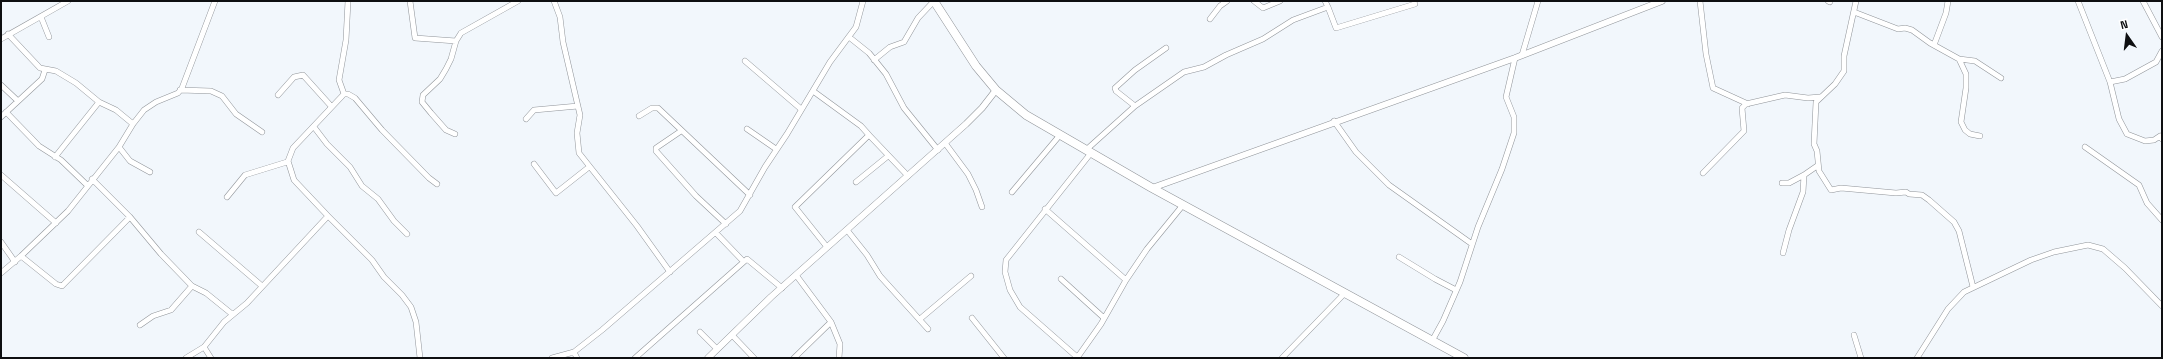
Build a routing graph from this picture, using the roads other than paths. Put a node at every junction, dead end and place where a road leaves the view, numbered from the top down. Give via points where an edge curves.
1 (68, 1) edge
2 (215, 1) edge
3 (348, 1) edge
4 (410, 1) edge
5 (518, 1) edge
6 (554, 1) edge
7 (863, 1) edge
8 (934, 1) edge
9 (1227, 1) edge
10 (1254, 1) edge
11 (1280, 1) edge
12 (1325, 1) edge
13 (1538, 1) edge
14 (1662, 1) edge
15 (1700, 1) edge
16 (1856, 1) edge
17 (1948, 1) edge
18 (2078, 1) edge
19 (2143, 1) edge
20 (1415, 4) dead end
21 (1328, 7) junction
22 (1854, 12) junction
23 (41, 17) junction
24 (1210, 19) dead end
25 (8, 34) junction
26 (849, 36) junction
27 (49, 37) dead end
28 (2162, 37) edge
29 (1, 39) edge
30 (456, 41) junction
31 (1934, 45) junction
32 (1166, 48) dead end
33 (2162, 51) edge
34 (1522, 55) junction
35 (1515, 58) junction
36 (1959, 59) junction
37 (874, 60) junction
38 (745, 61) dead end
39 (45, 70) junction
40 (2001, 78) dead end
41 (2110, 82) junction
42 (1, 85) edge
43 (180, 90) junction
44 (996, 90) junction
45 (813, 91) junction
46 (344, 94) junction
47 (278, 95) dead end
48 (1820, 97) junction
49 (18, 101) junction
50 (99, 102) junction
51 (1748, 104) junction
52 (331, 106) junction
53 (578, 106) junction
54 (1135, 106) junction
55 (801, 109) junction
56 (6, 112) junction
57 (639, 116) dead end
58 (1, 117) edge
59 (526, 119) dead end
60 (1334, 121) junction
61 (133, 124) junction
62 (314, 127) junction
63 (747, 129) dead end
64 (262, 132) dead end
65 (681, 132) junction
66 (455, 134) dead end
67 (869, 135) junction
68 (1060, 135) junction
69 (1980, 136) dead end
70 (2161, 136) edge
71 (945, 143) junction
72 (118, 147) junction
73 (2085, 147) dead end
74 (776, 149) junction
75 (938, 150) junction
76 (1088, 152) junction
77 (888, 156) junction
78 (55, 157) junction
79 (287, 162) junction
80 (534, 164) dead end
81 (1817, 166) junction
82 (589, 167) junction
83 (150, 172) dead end
84 (1703, 173) dead end
85 (1804, 174) junction
86 (1, 175) edge
87 (908, 176) junction
88 (92, 178) junction
89 (856, 182) dead end
90 (436, 184) dead end
91 (1782, 184) dead end
92 (87, 185) junction
93 (1152, 188) junction
94 (1012, 192) dead end
95 (750, 195) junction
96 (227, 197) dead end
97 (1183, 205) junction
98 (982, 207) dead end
99 (1045, 209) junction
100 (328, 216) junction
101 (130, 217) junction
102 (2162, 220) edge
103 (56, 223) junction
104 (726, 224) junction
105 (847, 230) junction
106 (199, 232) dead end
107 (716, 233) junction
108 (407, 234) dead end
109 (1, 242) edge
110 (1472, 244) junction
111 (827, 247) junction
112 (1783, 253) dead end
113 (22, 256) junction
114 (1399, 257) dead end
115 (743, 261) junction
116 (15, 262) junction
117 (670, 272) junction
118 (1, 273) edge
119 (796, 275) junction
120 (971, 276) dead end
121 (1061, 279) dead end
122 (1126, 280) junction
123 (192, 286) junction
124 (262, 286) junction
125 (1973, 287) junction
126 (782, 288) junction
127 (1456, 290) junction
128 (1344, 294) junction
129 (2162, 306) edge
130 (232, 314) junction
131 (972, 318) dead end
132 (1104, 318) junction
133 (920, 319) junction
134 (830, 322) junction
135 (140, 325) dead end
136 (928, 329) dead end
137 (700, 332) dead end
138 (732, 334) junction
139 (1854, 335) dead end
140 (1432, 341) junction
141 (204, 347) junction
142 (717, 349) junction
143 (574, 352) junction
144 (1077, 357) edge
145 (186, 358) edge
146 (211, 358) edge
147 (420, 358) edge
148 (552, 358) edge
149 (577, 358) edge
150 (634, 358) edge
151 (708, 358) edge
152 (754, 358) edge
153 (794, 358) edge
154 (838, 358) edge
155 (1004, 358) edge
156 (1282, 358) edge
157 (1464, 358) edge
158 (1861, 358) edge
159 (1916, 358) edge

1 - 23 street
2 - 43 street
3 - 46 street via 346,40 339,80
4 - 30 street via 415,38
5 - 30 street via 470,27
6 - 53 street via 560,17
7 - 26 street via 856,27
8 - 37 street via 918,18 904,42 890,48
8 - 44 highway via 976,66
9 - 24 street
10 - 11 street via 1263,8
12 - 21 street
13 - 34 street
14 - 34 street
15 - 51 street via 1713,88
16 - 22 street
17 - 31 street
18 - 41 street
19 - 28 street
20 - 21 street via 1336,28
21 - 54 street via 1293,20 1263,39 1226,54 1204,67 1184,72
22 - 31 street via 1898,29 1912,30
22 - 48 street via 1844,56 1844,71 1835,84
23 - 25 street
23 - 27 street
25 - 29 street
25 - 39 street via 40,68
26 - 37 street
26 - 45 street
30 - 66 street via 451,59 440,79 421,99 446,130
31 - 36 street
32 - 54 street via 1115,88
33 - 41 street via 2156,62 2125,79
34 - 35 street
35 - 60 street
35 - 110 street via 1506,96 1514,117 1514,134
36 - 40 street via 1975,60
36 - 69 street via 1966,74 1962,122 1970,134
37 - 75 street via 886,74 904,108
38 - 55 street
39 - 49 street via 42,79
39 - 50 street via 56,71
41 - 70 street via 2118,120 2127,134 2145,141
42 - 49 street
43 - 61 street via 172,97 148,107
43 - 64 street via 211,91 222,96 236,114
44 - 68 highway via 1026,115
44 - 71 street via 982,108
45 - 55 street
45 - 67 street via 861,126
46 - 52 street
46 - 90 street via 355,98 382,130
47 - 52 street via 294,77 303,75
48 - 51 street via 1785,95
48 - 81 street via 1816,102 1814,136
49 - 56 street
50 - 61 street via 116,110
50 - 78 street
51 - 84 street via 1742,108 1744,131
52 - 62 street
53 - 59 street via 534,110
53 - 82 street via 578,148
54 - 76 street
55 - 74 street
56 - 58 street
56 - 78 street via 39,146
57 - 65 street via 652,108 658,108
60 - 93 street
60 - 110 street via 1356,152 1389,185
61 - 72 street
62 - 79 street via 293,148
62 - 108 street via 350,167 362,186 378,199
63 - 74 street
65 - 95 street
65 - 104 street via 656,148 656,151 696,196
67 - 77 street
67 - 111 street via 795,207
68 - 76 highway
68 - 94 street
71 - 75 street
71 - 98 street via 968,174
72 - 83 street via 130,161
72 - 88 street
73 - 102 street via 2140,185 2147,203
74 - 95 street
75 - 87 street
76 - 93 highway
76 - 99 street
77 - 87 street
77 - 89 street
78 - 92 street
79 - 96 street via 245,175
79 - 100 street via 294,180
80 - 82 street via 556,193
81 - 85 street
81 - 125 street via 1831,190 1841,188 1906,192 1922,195 1929,200 1954,222 1959,231
82 - 117 street
85 - 91 street
85 - 112 street via 1803,192
86 - 103 street
87 - 105 street
88 - 92 street
88 - 101 street
92 - 103 street via 72,207
93 - 97 highway
95 - 104 street via 740,212
97 - 122 street via 1147,249
97 - 128 highway
99 - 122 street
99 - 144 street via 1006,260 1007,279 1013,297 1020,307
100 - 124 street
100 - 147 street via 372,260 411,307 416,322
101 - 113 street via 62,286
101 - 123 street
103 - 113 street
104 - 107 street
105 - 111 street
105 - 133 street via 868,255 880,276
106 - 124 street
107 - 115 street
107 - 117 street
109 - 116 street
110 - 127 street
111 - 119 street
113 - 116 street
114 - 127 street
115 - 126 street via 747,259
115 - 150 street
116 - 118 street
117 - 143 street
119 - 126 street
119 - 134 street
120 - 133 street
121 - 132 street
122 - 132 street
123 - 130 street via 206,293
123 - 135 street via 171,310 153,316
124 - 130 street via 247,303
125 - 129 street via 2031,260 2088,245 2109,253
125 - 159 street via 1956,299
126 - 138 street
127 - 140 street
128 - 140 highway
128 - 156 street
130 - 141 street
131 - 155 street
132 - 144 street
133 - 136 street
134 - 153 street
134 - 154 street via 840,344
137 - 142 street
138 - 142 street
138 - 152 street
139 - 158 street
140 - 157 highway
141 - 145 street
141 - 146 street
142 - 151 street
143 - 148 street
143 - 149 street

